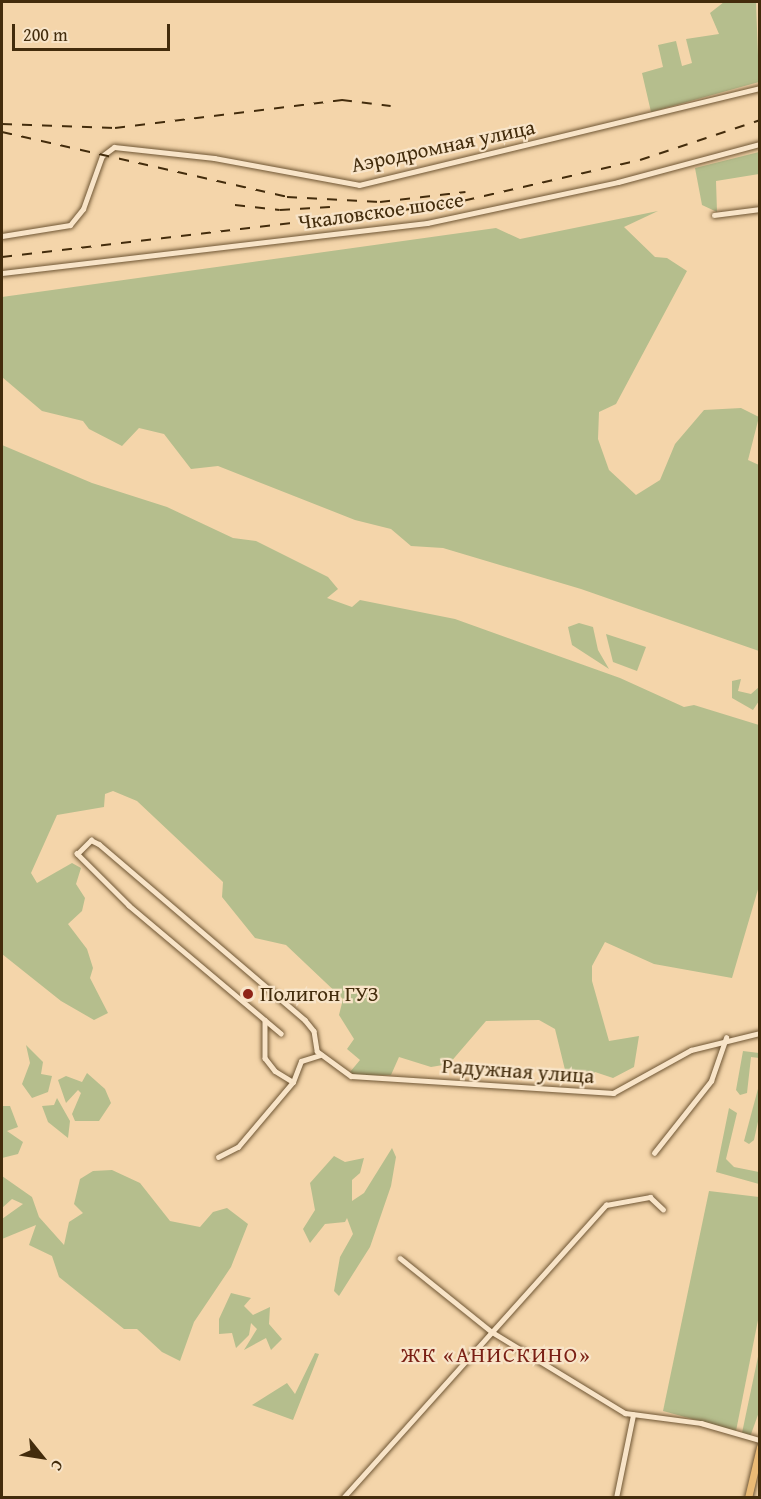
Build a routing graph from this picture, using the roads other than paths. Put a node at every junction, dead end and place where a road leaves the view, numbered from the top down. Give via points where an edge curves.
1 (759, 88) edge
2 (759, 144) edge
3 (759, 209) edge
4 (714, 215) dead end
5 (2, 236) edge
6 (2, 273) edge
7 (265, 1020) junction
8 (759, 1033) edge
9 (281, 1034) dead end
10 (726, 1038) junction
11 (321, 1055) junction
12 (293, 1082) junction
13 (654, 1153) dead end
14 (218, 1157) dead end
15 (663, 1209) dead end
16 (400, 1258) dead end
17 (492, 1332) junction
18 (633, 1415) junction
19 (759, 1440) edge
20 (759, 1447) edge
21 (343, 1497) edge
22 (616, 1497) edge
23 (748, 1497) edge

1 - 5 street, Аэродромная улица via 359,185 127,146 110,148 100,160 76,220 61,229
2 - 6 street, Чкаловское шоссе via 595,188 427,223
3 - 4 street
7 - 9 street
7 - 11 street via 129,906 77,854 92,840 99,844 305,1020
7 - 12 street via 265,1058 275,1071
8 - 10 street, Радужная улица
10 - 11 street, Радужная улица via 691,1050 613,1093 351,1076
10 - 13 street via 711,1081
11 - 12 street via 305,1057
12 - 14 street via 238,1147
15 - 17 street via 650,1197 606,1205
16 - 17 street
17 - 18 street
17 - 21 street
18 - 19 street via 675,1418
18 - 22 street
20 - 23 main road

